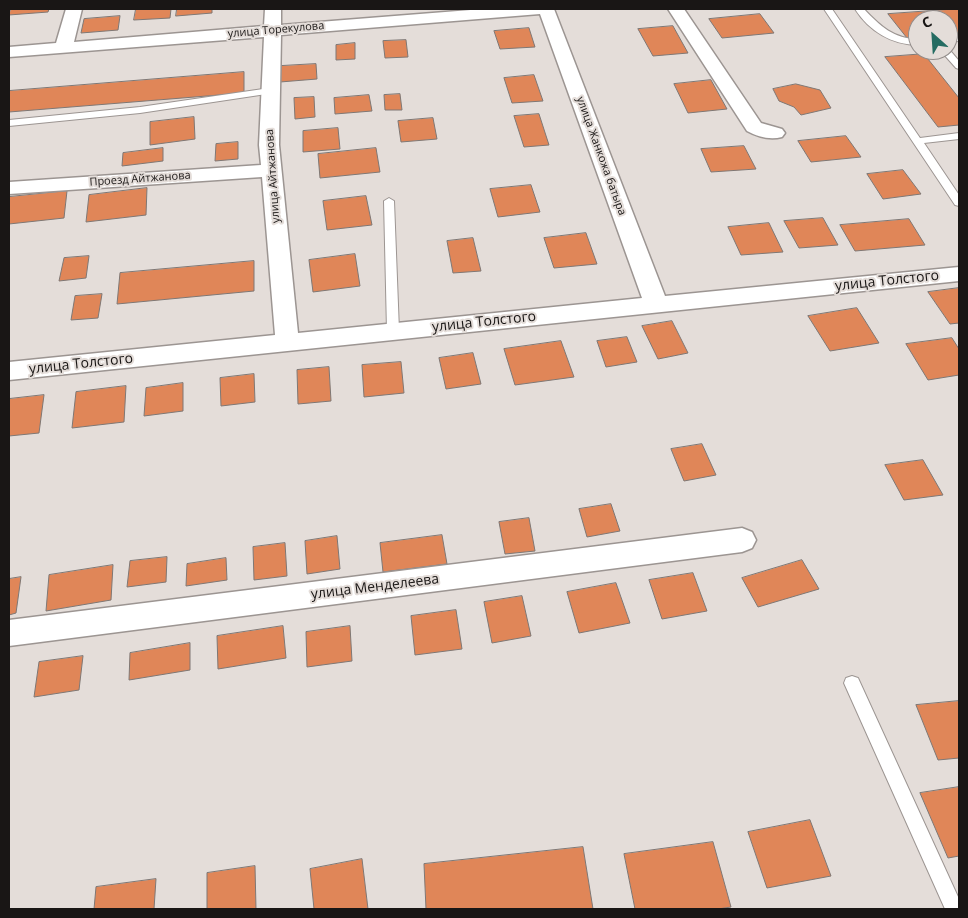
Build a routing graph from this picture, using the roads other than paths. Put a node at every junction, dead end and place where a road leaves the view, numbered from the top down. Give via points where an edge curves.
1 (74, 9) edge
2 (273, 9) edge
3 (544, 9) edge
4 (676, 9) edge
5 (828, 9) edge
6 (858, 9) edge
7 (272, 30) junction
8 (908, 41) edge
9 (63, 48) junction
10 (9, 52) edge
11 (270, 91) junction
12 (9, 123) edge
13 (775, 133) dead end
14 (959, 136) edge
15 (917, 141) junction
16 (271, 170) junction
17 (9, 188) edge
18 (389, 201) dead end
19 (959, 203) edge
20 (959, 274) edge
21 (656, 304) junction
22 (393, 331) junction
23 (287, 342) junction
24 (9, 371) edge
25 (742, 540) dead end
26 (9, 633) edge
27 (852, 683) dead end
28 (954, 909) edge

1 - 9 street
2 - 7 street, улица Айтжанова
3 - 7 street, улица Торекулова
3 - 21 street, улица Жанкожа батыра
4 - 13 street via 754,127
5 - 15 lane
6 - 8 lane via 895,40
7 - 9 street, улица Торекулова
7 - 11 street, улица Айтжанова
9 - 10 street, улица Торекулова
11 - 12 lane
11 - 16 street, улица Айтжанова
14 - 15 lane
15 - 19 lane
16 - 17 street, Проезд Айтжанова
16 - 23 street, улица Айтжанова
18 - 22 lane
20 - 21 street, улица Толстого
21 - 22 street, улица Толстого
22 - 23 street, улица Толстого
23 - 24 street, улица Толстого
25 - 26 street, улица Менделеева
27 - 28 lane

